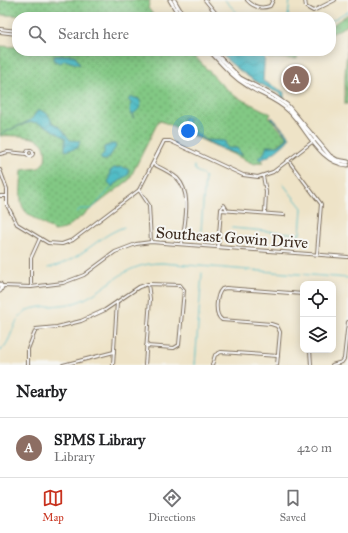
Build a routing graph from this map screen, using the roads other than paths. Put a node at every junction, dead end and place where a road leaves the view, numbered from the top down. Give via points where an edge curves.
1 (170, 0) edge
2 (174, 0) edge
3 (205, 0) edge
4 (247, 0) edge
5 (273, 0) edge
6 (305, 0) edge
7 (335, 0) edge
8 (178, 12) edge
9 (179, 12) edge
10 (215, 12) edge
11 (0, 29) edge
12 (12, 30) edge
13 (0, 32) edge
14 (12, 33) edge
15 (216, 56) edge
16 (315, 140) junction
17 (0, 154) edge
18 (27, 154) dead end
19 (288, 160) junction
20 (348, 163) edge
21 (153, 164) junction
22 (0, 170) edge
23 (263, 176) junction
24 (139, 190) junction
25 (0, 196) edge
26 (6, 196) junction
27 (221, 210) junction
28 (227, 210) junction
29 (265, 213) junction
30 (284, 215) dead end
31 (40, 238) junction
32 (151, 242) junction
33 (182, 244) junction
34 (218, 247) junction
35 (317, 254) junction
36 (348, 257) edge
37 (148, 284) junction
38 (31, 287) junction
39 (1, 288) edge
40 (300, 294) edge
41 (117, 302) junction
42 (348, 322) edge
43 (146, 346) junction
44 (114, 352) junction
45 (310, 353) edge
46 (278, 356) junction
47 (28, 365) edge
48 (63, 365) edge
49 (113, 365) edge
50 (145, 365) edge
51 (212, 365) edge
52 (277, 365) edge
53 (311, 365) edge
54 (332, 365) edge

1 - 8 street
2 - 9 street
3 - 10 street
4 - 5 street via 253,6 267,7
6 - 7 street via 306,8 316,11
11 - 12 street
13 - 14 street
15 - 16 street via 242,81 271,96 295,116
16 - 19 street
16 - 20 street via 331,160
17 - 18 street
19 - 23 street via 273,172
19 - 35 street via 321,204
21 - 23 street via 164,141 169,140 243,175
21 - 24 street
21 - 33 street via 171,174 183,187 186,195
22 - 26 street
23 - 29 street via 266,192
24 - 31 street via 68,243 54,244
24 - 32 street via 149,205
25 - 26 street
26 - 31 street via 7,205 17,224
27 - 28 street
27 - 28 street via 224,205
27 - 34 street
28 - 29 street
29 - 30 street
31 - 38 street via 31,258
32 - 33 street, Southeast Gowin Drive
32 - 38 street, Southeast Gowin Drive via 136,244 115,252 73,280 50,286
33 - 34 street, Southeast Gowin Drive
34 - 35 street, Southeast Gowin Drive
35 - 36 street, Southeast Gowin Drive
37 - 41 street via 132,290
37 - 43 street via 150,300
37 - 43 street via 180,285 184,290 179,345 174,348
38 - 39 street, Southeast Gowin Drive
40 - 46 street via 226,288 220,291 217,312 222,320 277,326 280,332
41 - 44 street
41 - 47 street via 81,321 36,329 28,349
42 - 54 street via 344,359
43 - 50 street
44 - 48 street
44 - 49 street
45 - 53 street
46 - 51 street via 221,352 215,355
46 - 52 street

